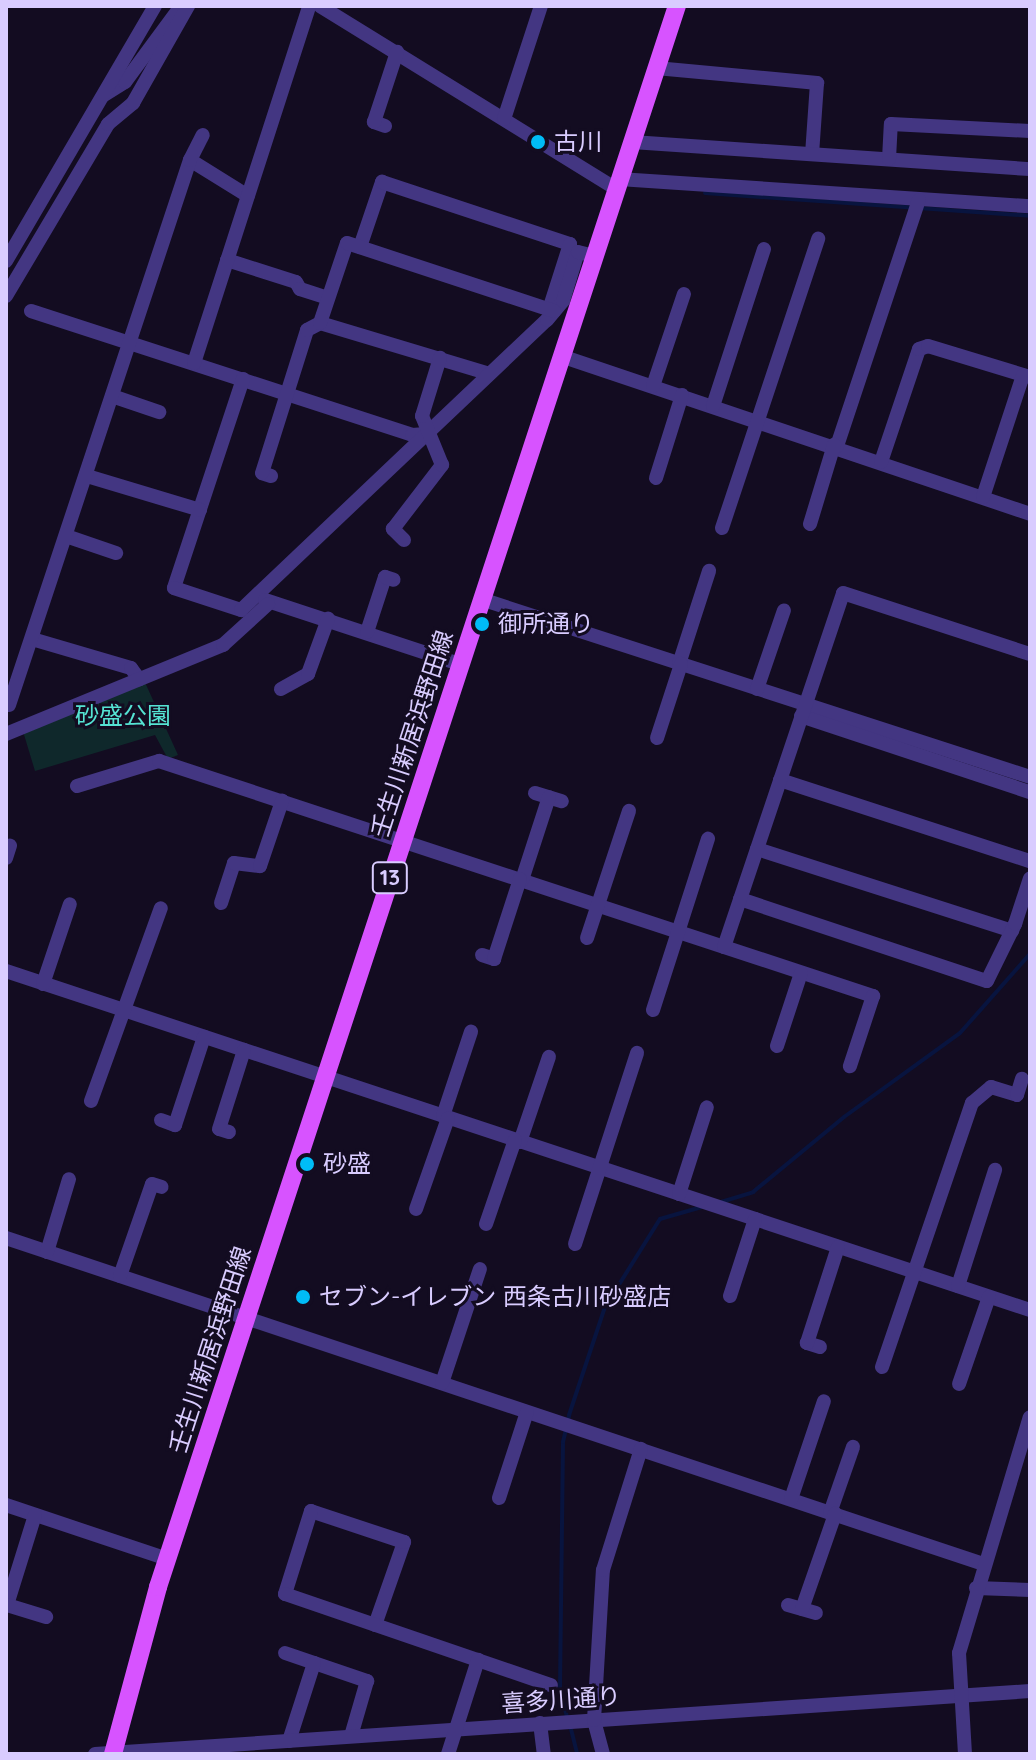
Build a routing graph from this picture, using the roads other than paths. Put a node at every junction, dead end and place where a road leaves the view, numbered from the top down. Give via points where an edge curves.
1 (155, 6) edge
2 (181, 6) edge
3 (188, 6) edge
4 (309, 6) edge
5 (320, 6) edge
6 (541, 6) edge
7 (677, 6) edge
8 (397, 52) junction
9 (656, 68) junction
10 (102, 96) junction
11 (504, 119) junction
12 (385, 126) dead end
13 (1030, 131) edge
14 (203, 135) dead end
15 (632, 142) junction
16 (812, 154) junction
17 (889, 159) junction
18 (190, 160) junction
19 (1030, 169) edge
20 (617, 184) junction
21 (248, 196) junction
22 (919, 200) junction
23 (1030, 206) edge
24 (818, 239) dead end
25 (360, 247) junction
26 (764, 249) dead end
27 (594, 256) junction
28 (227, 260) junction
29 (6, 261) edge
30 (684, 294) dead end
31 (6, 296) edge
32 (328, 298) junction
33 (31, 311) dead end
34 (552, 311) junction
35 (320, 323) junction
36 (130, 343) junction
37 (561, 356) junction
38 (440, 358) junction
39 (194, 363) junction
40 (490, 374) junction
41 (1026, 376) edge
42 (243, 379) junction
43 (653, 386) junction
44 (287, 395) junction
45 (682, 395) junction
46 (112, 396) junction
47 (713, 406) junction
48 (159, 412) dead end
49 (758, 420) junction
50 (425, 434) junction
51 (836, 446) junction
52 (881, 462) junction
53 (87, 476) junction
54 (271, 476) dead end
55 (656, 478) dead end
56 (983, 497) junction
57 (200, 510) junction
58 (1030, 514) edge
59 (810, 524) dead end
60 (722, 528) dead end
61 (66, 536) junction
62 (404, 540) dead end
63 (116, 553) dead end
64 (709, 571) dead end
65 (394, 580) dead end
66 (264, 599) junction
67 (481, 599) junction
68 (784, 610) dead end
69 (328, 619) junction
70 (367, 632) junction
71 (32, 639) junction
72 (1030, 654) edge
73 (460, 664) junction
74 (680, 664) junction
75 (136, 675) junction
76 (281, 689) dead end
77 (757, 689) junction
78 (9, 705) dead end
79 (803, 710) junction
80 (6, 734) edge
81 (657, 738) dead end
82 (1019, 779) edge
83 (780, 780) junction
84 (77, 786) dead end
85 (1030, 792) edge
86 (549, 797) dead end
87 (282, 801) junction
88 (629, 811) dead end
89 (708, 839) dead end
90 (402, 840) junction
91 (757, 849) junction
92 (1030, 861) edge
93 (1030, 878) edge
94 (521, 880) junction
95 (740, 899) junction
96 (221, 903) dead end
97 (70, 904) dead end
98 (598, 905) junction
99 (161, 908) dead end
100 (1012, 931) junction
101 (678, 932) junction
102 (587, 938) dead end
103 (724, 947) junction
104 (482, 955) dead end
105 (6, 971) edge
106 (801, 973) junction
107 (43, 984) junction
108 (653, 1010) dead end
109 (126, 1011) junction
110 (471, 1032) dead end
111 (204, 1037) junction
112 (777, 1046) dead end
113 (244, 1050) junction
114 (637, 1053) dead end
115 (549, 1057) dead end
116 (850, 1066) dead end
117 (325, 1077) junction
118 (1022, 1079) dead end
119 (91, 1101) dead end
120 (707, 1107) dead end
121 (446, 1117) junction
122 (161, 1120) dead end
123 (229, 1132) dead end
124 (518, 1141) junction
125 (600, 1168) junction
126 (995, 1170) dead end
127 (69, 1179) dead end
128 (162, 1187) dead end
129 (679, 1194) junction
130 (416, 1209) dead end
131 (755, 1219) junction
132 (486, 1224) dead end
133 (6, 1238) edge
134 (575, 1244) dead end
135 (838, 1247) junction
136 (47, 1252) junction
137 (480, 1269) dead end
138 (914, 1272) junction
139 (120, 1276) junction
140 (958, 1286) junction
141 (730, 1296) dead end
142 (989, 1297) junction
143 (1030, 1310) edge
144 (246, 1318) junction
145 (820, 1347) dead end
146 (882, 1367) dead end
147 (442, 1383) junction
148 (959, 1384) dead end
149 (824, 1401) dead end
150 (527, 1412) junction
151 (1030, 1417) edge
152 (853, 1447) dead end
153 (641, 1449) junction
154 (499, 1498) dead end
155 (791, 1499) junction
156 (6, 1505) edge
157 (833, 1513) junction
158 (35, 1515) junction
159 (167, 1559) junction
160 (983, 1564) junction
161 (976, 1588) junction
162 (1030, 1590) edge
163 (802, 1609) dead end
164 (46, 1617) dead end
165 (375, 1625) junction
166 (285, 1653) dead end
167 (478, 1660) junction
168 (314, 1663) junction
169 (551, 1685) dead end
170 (1030, 1691) edge
171 (960, 1696) junction
172 (594, 1720) junction
173 (540, 1723) junction
174 (455, 1729) junction
175 (351, 1736) junction
176 (289, 1741) junction
177 (107, 1754) edge
178 (448, 1754) edge
179 (544, 1754) edge
180 (603, 1754) edge
181 (965, 1754) edge

1 - 10 street
2 - 10 street via 125,82
3 - 31 street via 133,103 108,124
4 - 21 street
5 - 8 street
6 - 11 street
7 - 9 main road, 壬生川新居浜野田線 / 13
8 - 11 street
8 - 12 street via 374,122
9 - 15 main road, 壬生川新居浜野田線 / 13
9 - 16 street via 817,83
10 - 29 street
11 - 20 street
13 - 17 street via 891,124
14 - 18 street
15 - 16 street
15 - 20 main road, 壬生川新居浜野田線 / 13
16 - 17 street
17 - 19 street
18 - 21 street
18 - 36 street
20 - 22 street
20 - 27 main road, 壬生川新居浜野田線 / 13
21 - 28 street
22 - 23 street
22 - 51 street
24 - 49 street
25 - 32 street via 347,243
25 - 34 street
25 - 34 street via 382,182 570,244
26 - 47 street
27 - 34 street via 578,252 563,301
27 - 37 main road, 壬生川新居浜野田線 / 13
28 - 32 street
28 - 39 street
30 - 43 street
32 - 35 street
33 - 36 street
34 - 40 street
35 - 38 street
35 - 44 street via 307,330
36 - 39 street
36 - 46 street
37 - 43 street
37 - 67 main road, 壬生川新居浜野田線 / 13
38 - 40 street
38 - 50 street via 422,416
39 - 42 street
40 - 50 street
41 - 52 street via 928,346 919,349
41 - 56 street
42 - 44 street
42 - 57 street
43 - 45 street
44 - 50 street via 412,435
44 - 54 street via 262,473
45 - 47 street
45 - 55 street
46 - 48 street
46 - 53 street
47 - 49 street
49 - 51 street
49 - 60 street
50 - 62 street via 442,465 393,529
50 - 66 street
51 - 52 street
51 - 59 street
52 - 56 street
53 - 57 street
53 - 61 street
56 - 58 street
57 - 66 street via 174,588 241,610
61 - 63 street
61 - 71 street
64 - 74 street
65 - 70 street via 385,577
66 - 69 street
66 - 75 street via 223,645
67 - 73 main road, 壬生川新居浜野田線 / 13
67 - 74 street
68 - 77 street
69 - 70 street
69 - 76 street via 308,674
70 - 73 street
71 - 75 street
71 - 78 street
72 - 79 street via 843,593
73 - 90 main road, 壬生川新居浜野田線 / 13
74 - 77 street
74 - 81 street
75 - 80 street
77 - 79 street
79 - 82 street
79 - 83 street
82 - 85 street
83 - 91 street
83 - 92 street
84 - 87 street via 159,761
86 - 94 street
87 - 90 street
87 - 96 street via 260,866 234,863
88 - 98 street
89 - 101 street
90 - 94 street
90 - 117 main road, 壬生川新居浜野田線 / 13
91 - 95 street
91 - 100 street
93 - 100 street
94 - 98 street
94 - 104 street via 494,959
95 - 100 street via 987,981
95 - 103 street
97 - 107 street
98 - 101 street
98 - 102 street
99 - 109 street
101 - 103 street
101 - 108 street
103 - 106 street
105 - 107 street
106 - 112 street
106 - 116 street via 873,996
107 - 109 street
109 - 111 street
109 - 119 street
110 - 121 street
111 - 113 street
111 - 122 street via 175,1125
113 - 117 street
113 - 123 street via 219,1129
114 - 125 street
115 - 124 street
117 - 121 street
117 - 144 main road, 壬生川新居浜野田線 / 13
118 - 138 street via 1017,1095 991,1087 972,1103
120 - 129 street
121 - 124 street
121 - 130 street
124 - 125 street
124 - 132 street
125 - 129 street
125 - 134 street
126 - 140 street
127 - 136 street
128 - 139 street via 152,1184
129 - 131 street
131 - 135 street
131 - 141 street
133 - 136 street
135 - 138 street
135 - 145 street via 807,1343
136 - 139 street
137 - 147 street
138 - 140 street
138 - 146 street
139 - 144 street
140 - 142 street
142 - 143 street
142 - 148 street
144 - 147 street
144 - 159 main road, 壬生川新居浜野田線 / 13
147 - 150 street
149 - 155 street
150 - 153 street
150 - 154 street
151 - 160 street
152 - 157 street
153 - 155 street
153 - 172 street via 603,1570
155 - 157 street
156 - 158 street
157 - 160 street
157 - 163 street
158 - 159 street
158 - 164 street via 7,1605
159 - 177 main road, 壬生川新居浜野田線 / 13
160 - 161 street
161 - 162 street
161 - 171 street via 959,1653
165 - 165 street via 285,1594 311,1511 404,1542
165 - 167 street
166 - 168 street
167 - 169 street
167 - 174 street
168 - 175 street via 367,1681
168 - 176 street
170 - 171 street, 喜多川通り
171 - 172 street, 喜多川通り
171 - 181 street
172 - 173 street, 喜多川通り
172 - 180 street
173 - 174 street, 喜多川通り
173 - 179 street
174 - 175 street, 喜多川通り
174 - 178 street
175 - 176 street, 喜多川通り
176 - 177 street, 喜多川通り

